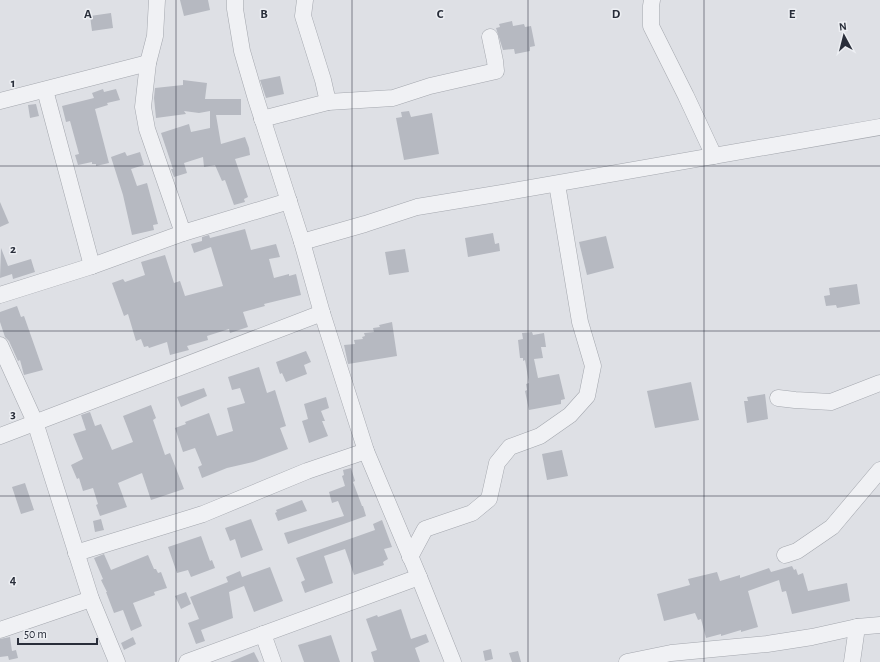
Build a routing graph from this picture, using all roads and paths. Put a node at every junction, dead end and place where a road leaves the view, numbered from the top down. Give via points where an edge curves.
1 (157, 0) edge
2 (235, 0) edge
3 (305, 0) edge
4 (652, 0) edge
5 (490, 37) dead end
6 (148, 63) junction
7 (45, 90) junction
8 (0, 101) edge
9 (328, 102) junction
10 (262, 119) junction
11 (880, 127) edge
12 (714, 156) junction
13 (557, 184) junction
14 (289, 201) junction
15 (183, 232) junction
16 (302, 242) junction
17 (92, 266) junction
18 (0, 295) edge
19 (322, 314) junction
20 (0, 345) edge
21 (880, 383) edge
22 (778, 398) dead end
23 (35, 422) junction
24 (0, 436) edge
25 (366, 451) junction
26 (880, 470) edge
27 (76, 553) junction
28 (785, 554) dead end
29 (410, 556) junction
30 (419, 577) junction
31 (91, 599) junction
32 (880, 625) edge
33 (857, 627) junction
34 (0, 630) edge
35 (263, 634) junction
36 (117, 662) edge
37 (187, 662) edge
38 (273, 662) edge
39 (453, 662) edge
40 (627, 662) edge
41 (852, 662) edge

1 - 6 street via 155,36
2 - 10 street via 242,51
3 - 9 street via 303,16
4 - 12 street via 651,26
5 - 9 street via 496,71 430,86 393,98
6 - 7 street
6 - 15 street via 143,107 147,129
7 - 8 street
7 - 17 street
9 - 10 street
10 - 14 street
11 - 12 street
12 - 13 street
13 - 16 street via 417,207
13 - 29 street via 580,322 593,366 587,396 570,415 540,436 510,447 497,463 489,499 472,513 425,529
14 - 15 street
14 - 16 street
15 - 17 street
16 - 19 street
17 - 18 street
19 - 23 street
19 - 25 street
20 - 23 street
21 - 22 street via 831,402
23 - 24 street
23 - 27 street
25 - 27 street via 308,471 203,514
25 - 29 street
26 - 28 street via 832,527 796,551
27 - 31 street
29 - 30 street
30 - 35 street
30 - 39 street
31 - 34 street
31 - 36 street
32 - 33 street
33 - 40 street via 767,644 671,653
33 - 41 street
35 - 37 street
35 - 38 street

